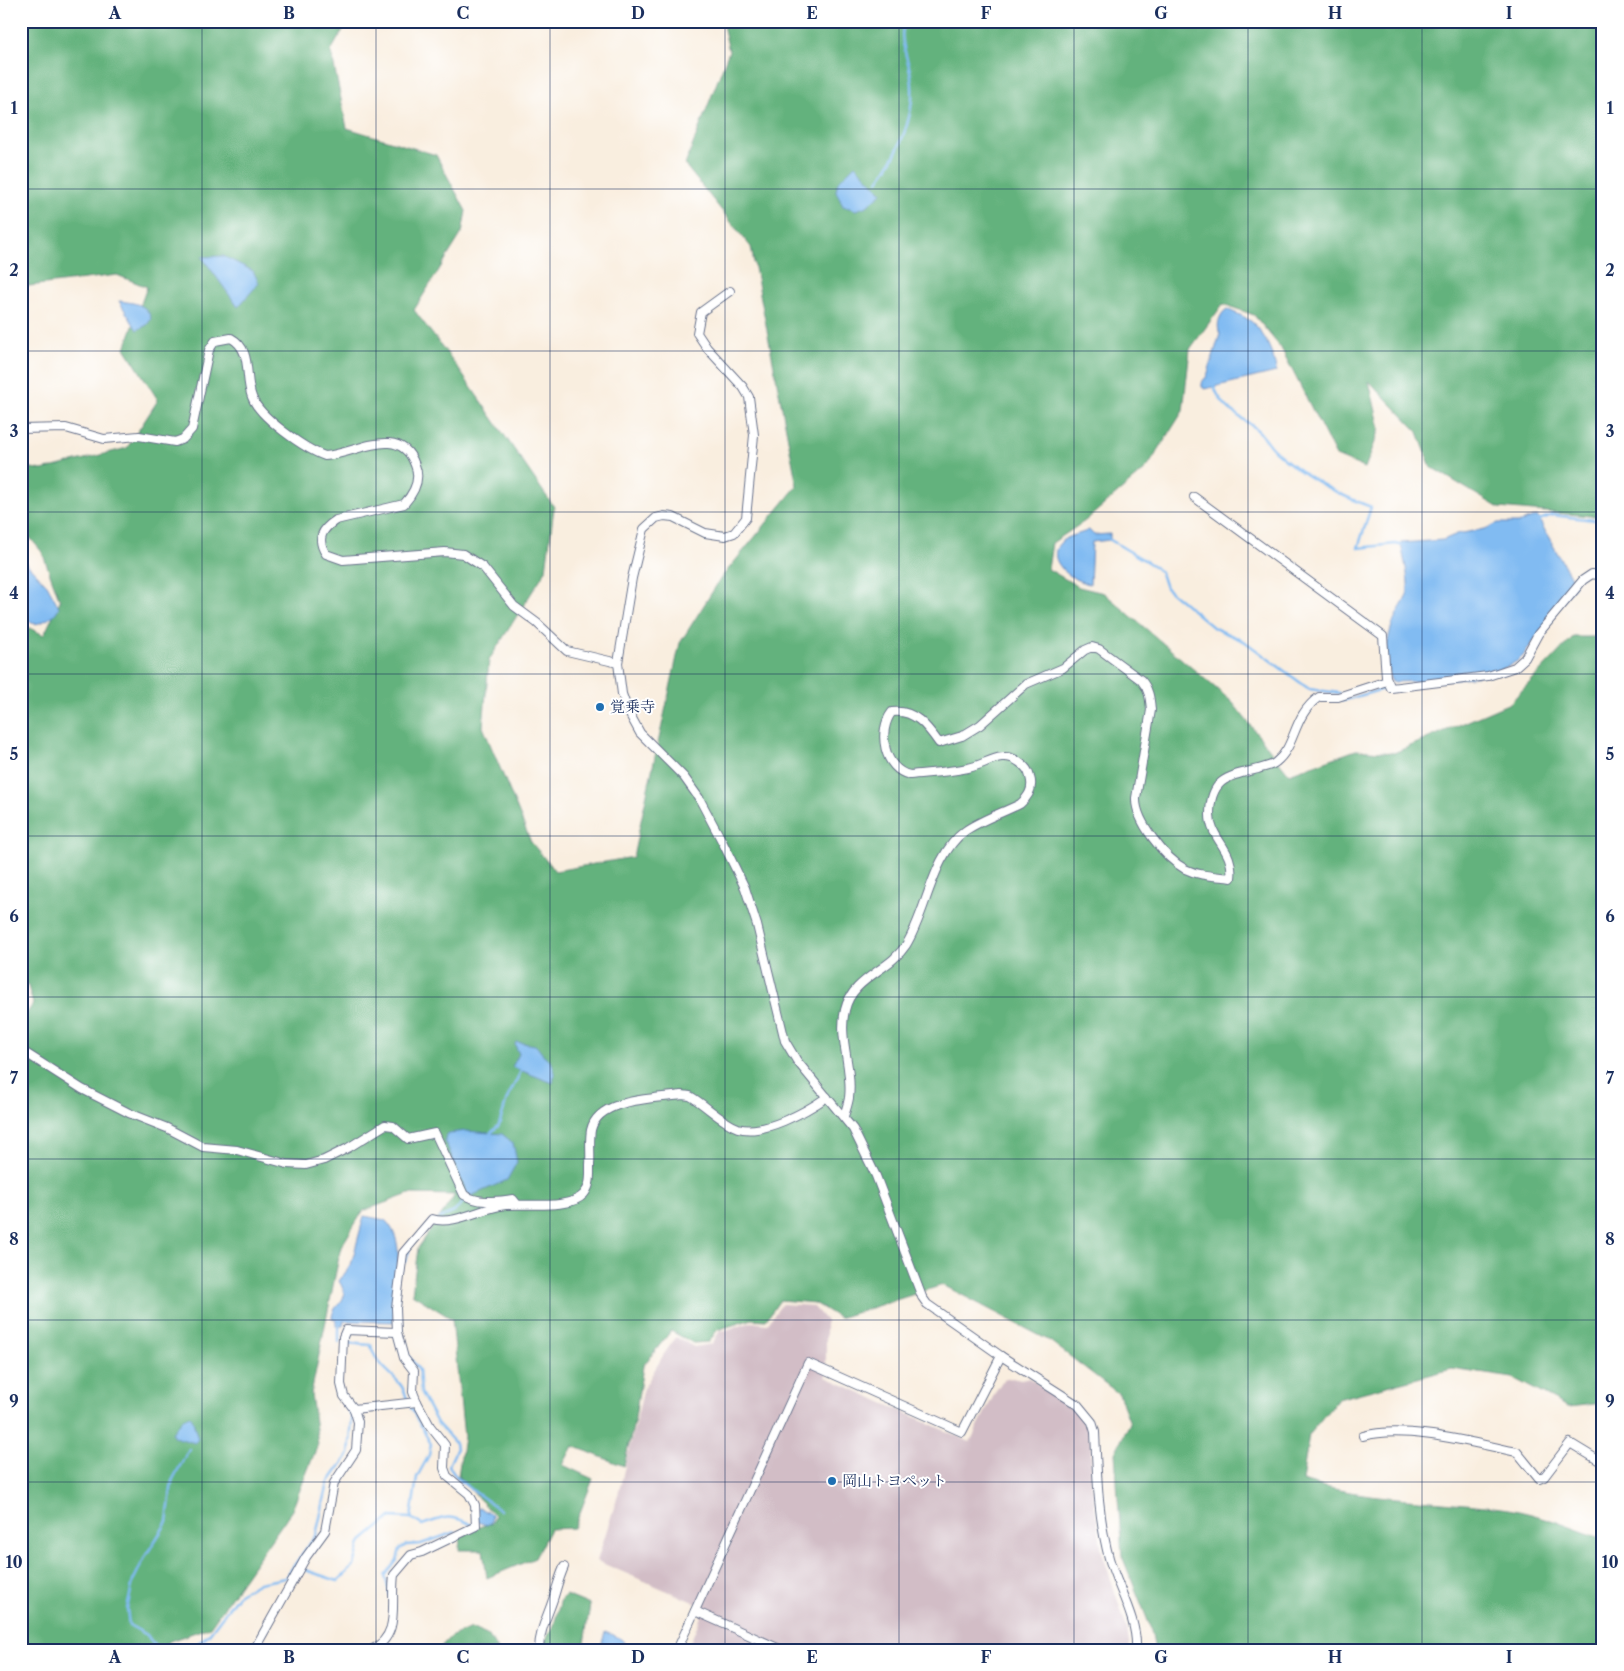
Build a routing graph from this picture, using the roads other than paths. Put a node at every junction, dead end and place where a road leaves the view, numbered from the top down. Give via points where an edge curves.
1 (730, 291) dead end
2 (21, 429) edge
3 (1194, 497) dead end
4 (1603, 576) edge
5 (618, 663) junction
6 (1388, 681) junction
7 (21, 1050) edge
8 (827, 1097) junction
9 (844, 1116) junction
10 (517, 1204) junction
11 (397, 1332) junction
12 (1001, 1356) junction
13 (417, 1402) junction
14 (354, 1409) junction
15 (1363, 1436) dead end
16 (1603, 1463) edge
17 (564, 1567) dead end
18 (695, 1611) junction
19 (254, 1650) edge
20 (371, 1650) edge
21 (539, 1650) edge
22 (677, 1650) edge
23 (782, 1650) edge
24 (1136, 1650) edge

1 - 5 street via 701,312 697,333 749,397 754,435 746,518 734,533 725,536 705,533 673,517 664,516 649,523 641,538 632,578
2 - 5 street via 66,428 104,439 138,436 174,442 183,439 192,429 209,350 215,341 232,338 244,351 251,396 266,419 325,456 387,442 398,446 414,460 417,481 410,498 404,504 336,520 321,534 326,554 343,560 445,552 462,554 483,567 514,606 567,651
3 - 6 street via 1383,636
4 - 6 street via 1587,576 1538,634 1521,664 1505,672 1391,688
5 - 8 street via 622,694 640,733 684,777 699,798 745,888 785,1041
6 - 9 street via 1346,696 1320,697 1299,718 1284,755 1274,764 1224,778 1218,785 1212,799 1211,828 1226,849 1230,878 1201,875 1185,868 1161,849 1140,816 1136,798 1151,710 1150,699 1141,680 1099,649 1085,650 1059,671 1026,684 980,725 962,736 939,743 913,714 902,710 892,712 884,729 886,750 894,768 901,773 910,775 970,768 999,756 1009,757 1023,764 1032,788 1020,804 965,831 951,846 906,945 850,995 844,1011 849,1097
7 - 10 street via 82,1089 203,1147 237,1150 287,1164 306,1165 324,1160 385,1125 393,1126 408,1138 435,1133 468,1197 486,1202 513,1199
8 - 9 street
8 - 10 street via 815,1106 758,1129 738,1128 690,1096 612,1106 598,1116 591,1130 590,1182 584,1194 575,1201 562,1204
9 - 12 street via 876,1176 922,1297 927,1304
10 - 11 street via 490,1206 450,1221 432,1219 403,1253
11 - 13 street via 404,1358 414,1371 413,1392
11 - 14 street via 346,1330 341,1384 344,1396
12 - 18 street via 962,1432 808,1363
12 - 24 street via 1078,1405 1092,1422 1101,1521 1109,1559 1135,1634
13 - 14 street
13 - 20 street via 445,1445 447,1476 469,1494 475,1505 476,1523 450,1540 411,1555 394,1575 390,1634 383,1644
14 - 19 street via 358,1422 356,1450 334,1483 325,1531
15 - 16 street via 1380,1431 1444,1437 1517,1452 1539,1479 1570,1443
17 - 21 street via 544,1622
18 - 22 street
18 - 23 street

